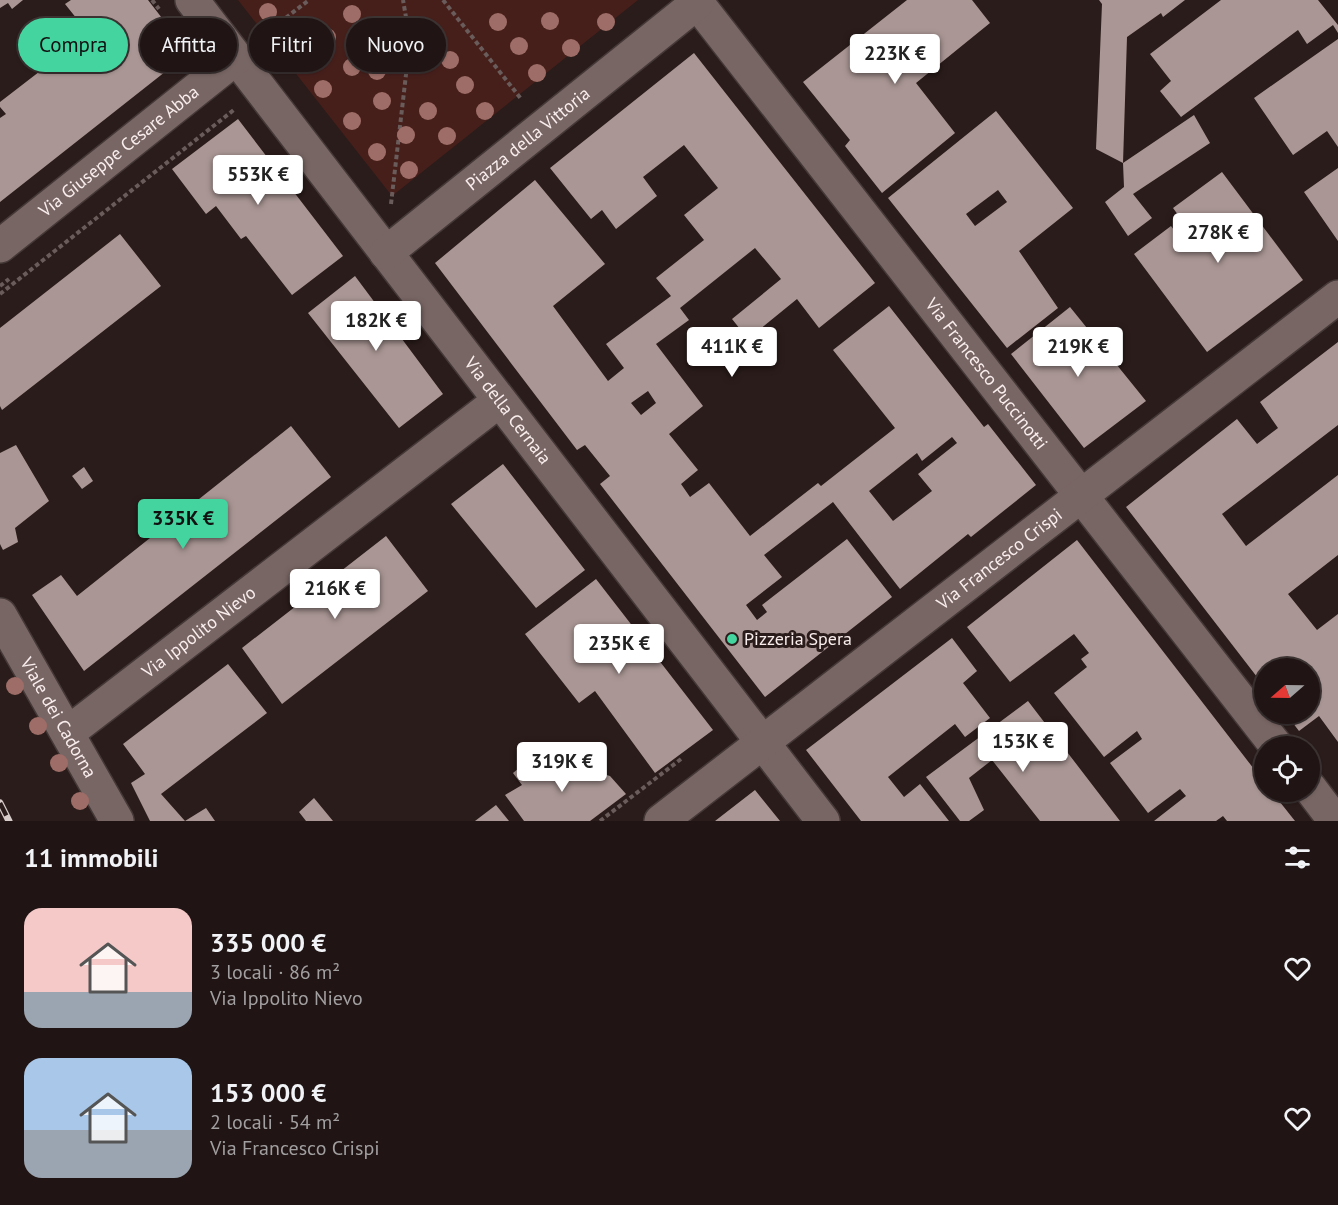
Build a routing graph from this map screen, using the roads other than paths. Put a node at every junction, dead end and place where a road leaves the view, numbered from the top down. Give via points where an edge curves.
1 (192, 0) edge
2 (696, 2) edge
3 (248, 48) junction
4 (0, 246) edge
5 (387, 253) junction
6 (1338, 297) edge
7 (499, 401) junction
8 (1081, 496) junction
9 (0, 615) edge
10 (69, 732) junction
11 (1268, 736) edge
12 (763, 742) junction
13 (1320, 802) edge
14 (117, 821) edge
15 (661, 821) edge
16 (823, 821) edge
17 (1335, 821) edge

1 - 3 street, Via della Cernaia
2 - 5 street, Piazza della Vittoria
2 - 8 street, Via Francesco Puccinotti
3 - 4 street, Via Giuseppe Cesare Abba
3 - 5 street, Via della Cernaia
5 - 7 street, Via della Cernaia
6 - 8 street, Via Francesco Crispi
7 - 10 street, Via Ippolito Nievo
7 - 12 street, Via della Cernaia
8 - 11 street, Via Francesco Puccinotti
8 - 12 street, Via Francesco Crispi
9 - 10 street, Viale dei Cadorna
10 - 14 street, Viale dei Cadorna
12 - 15 street, Via Francesco Crispi
12 - 16 street, Via della Cernaia
13 - 17 street

